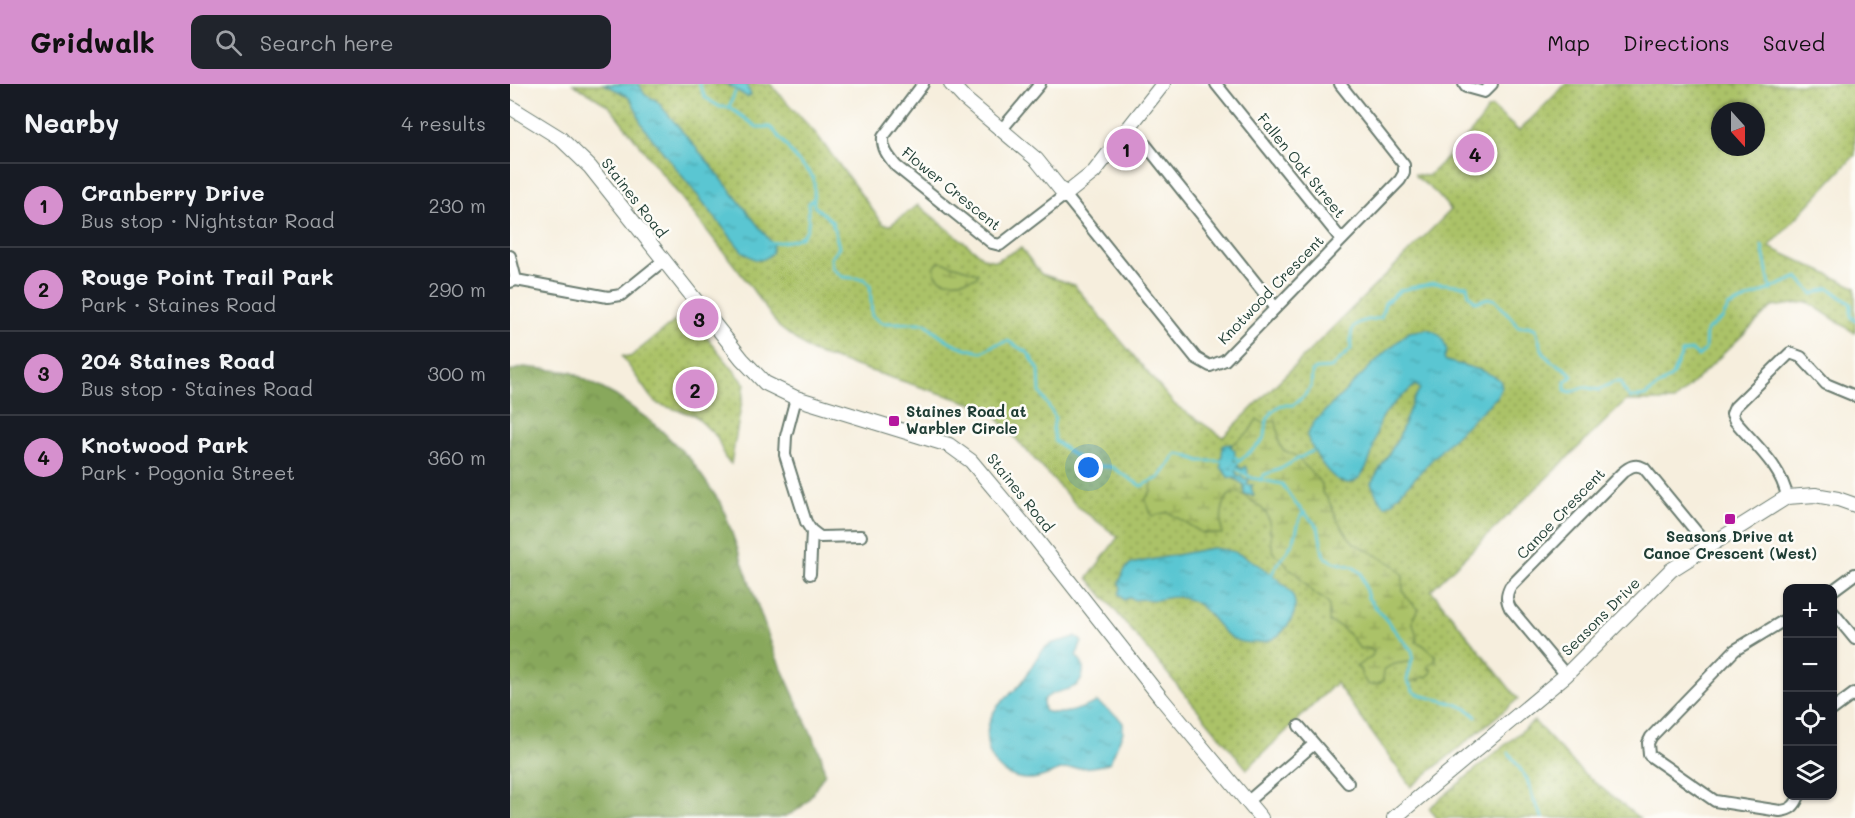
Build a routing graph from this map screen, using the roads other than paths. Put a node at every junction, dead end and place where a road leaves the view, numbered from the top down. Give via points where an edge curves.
1 (923, 84) edge
2 (951, 84) edge
3 (1040, 84) edge
4 (1163, 84) edge
5 (1216, 84) edge
6 (1340, 84) edge
7 (1464, 84) edge
8 (1492, 84) edge
9 (510, 107) edge
10 (1129, 127) junction
11 (1002, 129) junction
12 (1065, 195) junction
13 (1341, 239) junction
14 (510, 256) edge
15 (663, 261) junction
16 (513, 281) edge
17 (1275, 307) junction
18 (1855, 396) edge
19 (796, 398) junction
20 (1787, 497) junction
21 (1855, 505) edge
22 (812, 531) junction
23 (861, 536) dead end
24 (1708, 546) junction
25 (810, 574) dead end
26 (1855, 574) edge
27 (1837, 588) edge
28 (1837, 616) edge
29 (1783, 621) edge
30 (1855, 639) edge
31 (1566, 675) junction
32 (1855, 693) edge
33 (1837, 707) edge
34 (1299, 726) dead end
35 (1314, 744) junction
36 (1348, 783) dead end
37 (1796, 800) edge
38 (1247, 802) junction
39 (1261, 818) edge
40 (1394, 818) edge

1 - 12 street, Flower Crescent via 884,136 885,153 992,243 1000,245
2 - 11 street
3 - 11 street
4 - 10 street
5 - 13 street, Fallen Oak Street
6 - 13 street, Knotwood Crescent via 1404,165 1400,180
7 - 8 street via 1484,92
9 - 15 street, Staines Road via 560,138 590,167
10 - 12 street via 1094,172
10 - 17 street
11 - 12 street via 1036,159
12 - 17 street, Knotwood Crescent via 1196,358 1210,366 1225,360
13 - 17 street, Knotwood Crescent
14 - 16 street
15 - 16 street via 621,295 608,297
15 - 19 street, Staines Road via 750,367 765,382
18 - 20 street via 1826,384 1801,357 1790,353 1735,407 1735,421 1775,468
19 - 22 street via 785,455
19 - 38 street, Staines Road via 949,445 971,460
20 - 21 street, Seasons Drive via 1815,495
20 - 24 street, Seasons Drive
22 - 23 street via 820,537
22 - 25 street
24 - 31 street, Seasons Drive via 1671,570
24 - 31 street, Canoe Crescent via 1644,468 1631,466 1622,473 1507,593 1510,608
26 - 27 street
28 - 30 street
29 - 37 street via 1729,655 1651,737 1648,749 1649,755 1715,801 1780,811 1790,810
31 - 40 street, Seasons Drive
32 - 33 street
34 - 35 street
35 - 36 street
35 - 38 street
38 - 39 street, Staines Road

